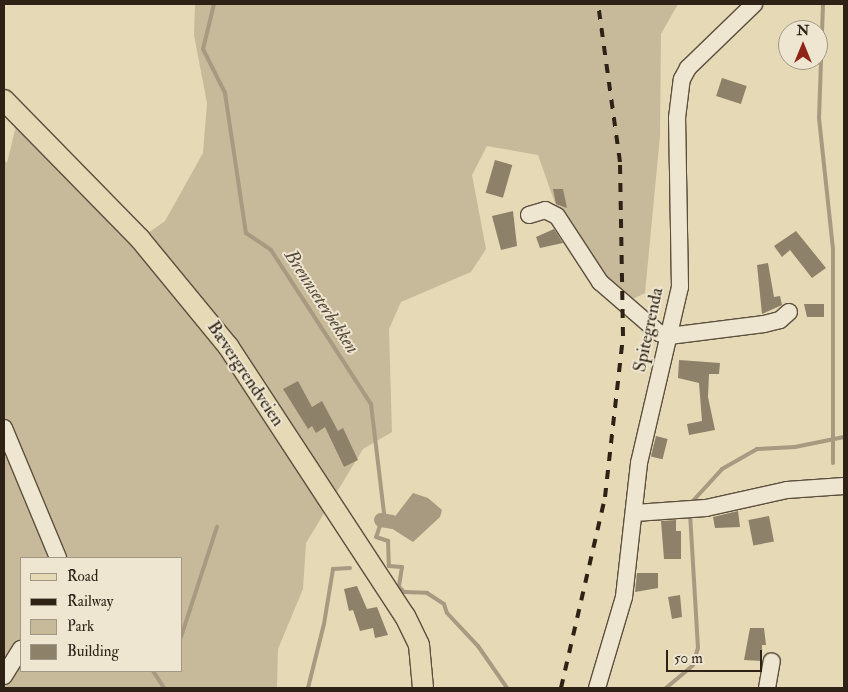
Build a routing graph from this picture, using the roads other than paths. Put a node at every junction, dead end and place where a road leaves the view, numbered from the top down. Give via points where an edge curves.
1 (754, 4) edge
2 (4, 100) edge
3 (529, 215) dead end
4 (789, 312) dead end
5 (669, 336) junction
6 (4, 428) edge
7 (844, 486) edge
8 (635, 512) junction
9 (58, 557) edge
10 (20, 651) edge
11 (772, 661) dead end
12 (4, 676) edge
13 (423, 688) edge
14 (598, 688) edge
15 (767, 688) edge

1 - 5 street, Spitegrenda via 688,68 682,79 677,118 681,270
2 - 13 main road, Bævergrendveien via 133,232 224,340 405,616 419,645
3 - 5 street via 551,211 612,296 659,333
4 - 5 street via 780,320 764,324
5 - 8 street, Spitegrenda via 645,434
6 - 9 street
7 - 8 street via 787,490 706,508
8 - 14 street, Spitegrenda via 624,597
10 - 12 street
11 - 15 street

